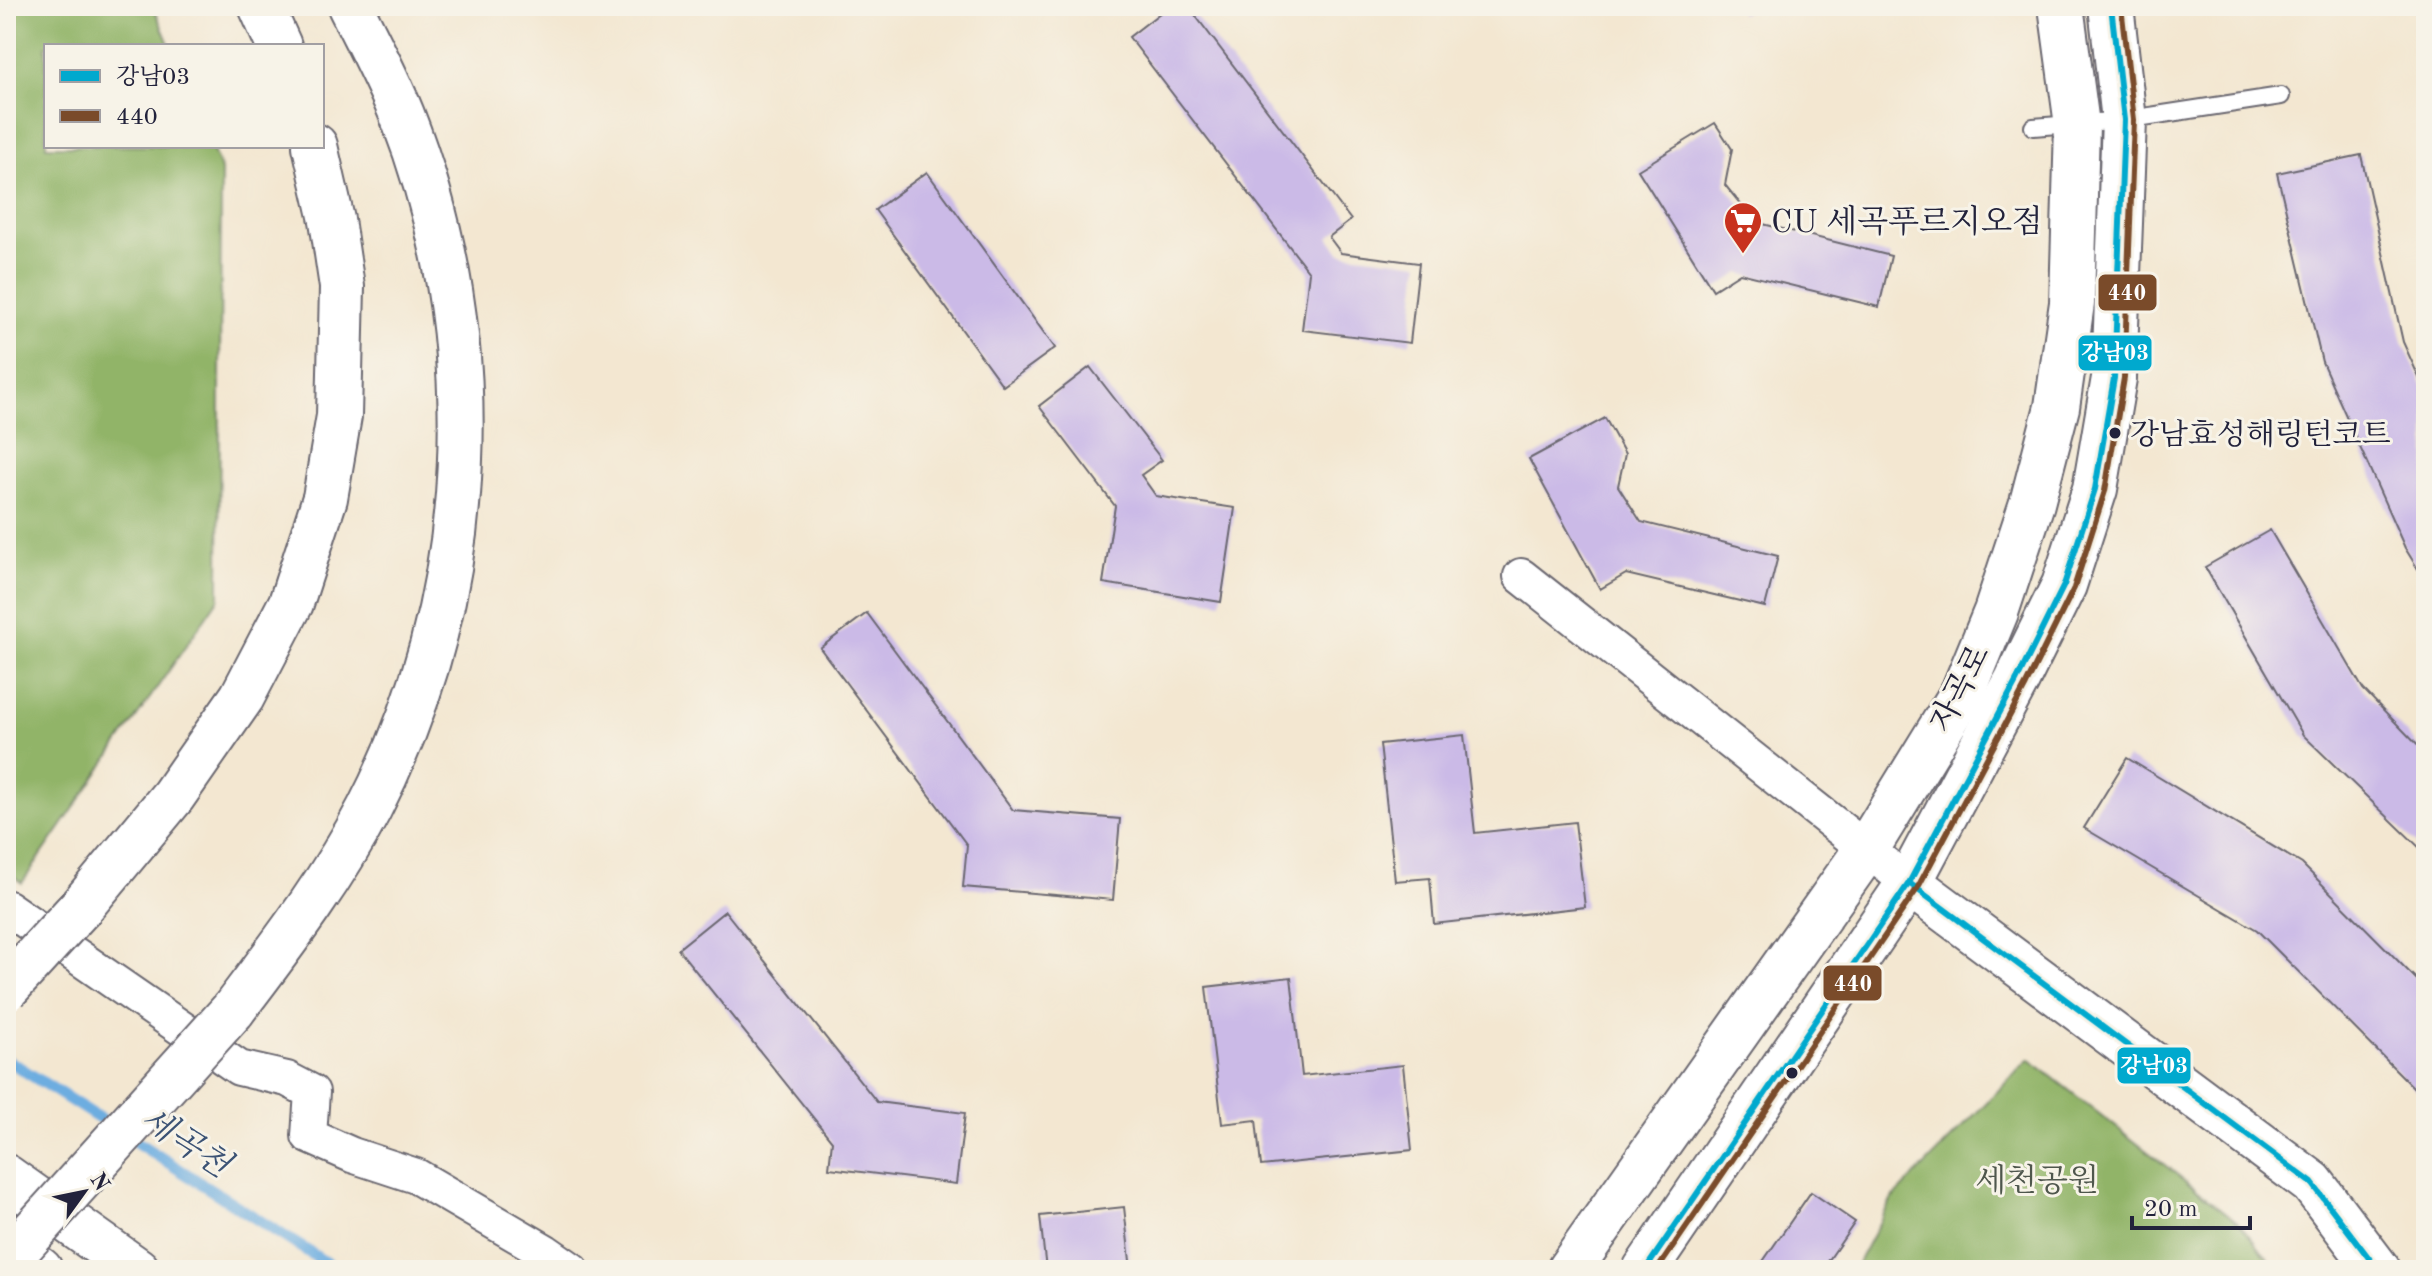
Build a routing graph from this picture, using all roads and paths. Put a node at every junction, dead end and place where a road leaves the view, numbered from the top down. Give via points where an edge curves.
1 (261, 6) edge
2 (350, 6) edge
3 (2061, 6) edge
4 (2111, 6) edge
5 (278, 44) edge
6 (2281, 96) dead end
7 (2124, 120) junction
8 (2077, 125) junction
9 (2033, 127) dead end
10 (315, 148) edge
11 (1521, 576) dead end
12 (1866, 850) junction
13 (1909, 883) junction
14 (6, 907) edge
15 (6, 989) edge
16 (6, 1177) edge
17 (6, 1245) edge
18 (6, 1262) edge
19 (40, 1270) edge
20 (137, 1270) edge
21 (572, 1270) edge
22 (1569, 1270) edge
23 (1645, 1270) edge
24 (2378, 1270) edge

1 - 5 main road
2 - 18 main road, bridge via 402,117 440,244 452,309 461,440 458,505 441,615 401,740 369,809 311,907 233,1010
3 - 8 main road, 자곡로
4 - 7 main road, 자곡로
6 - 7 lane
7 - 8 lane
7 - 13 main road, 자곡로 via 2114,378 2095,489 2064,585
8 - 9 lane
8 - 12 main road, 자곡로 via 2072,303 2057,407 2032,503 1963,692
10 - 15 main road, bridge via 342,287 339,416 325,498 291,603 242,697 173,796
11 - 12 street
12 - 13 street
12 - 22 main road, 자곡로
13 - 23 main road, 자곡로
13 - 24 main road via 2312,1183
14 - 21 street via 239,1068 287,1079 312,1092 309,1136 416,1176
16 - 20 main road
17 - 19 main road

